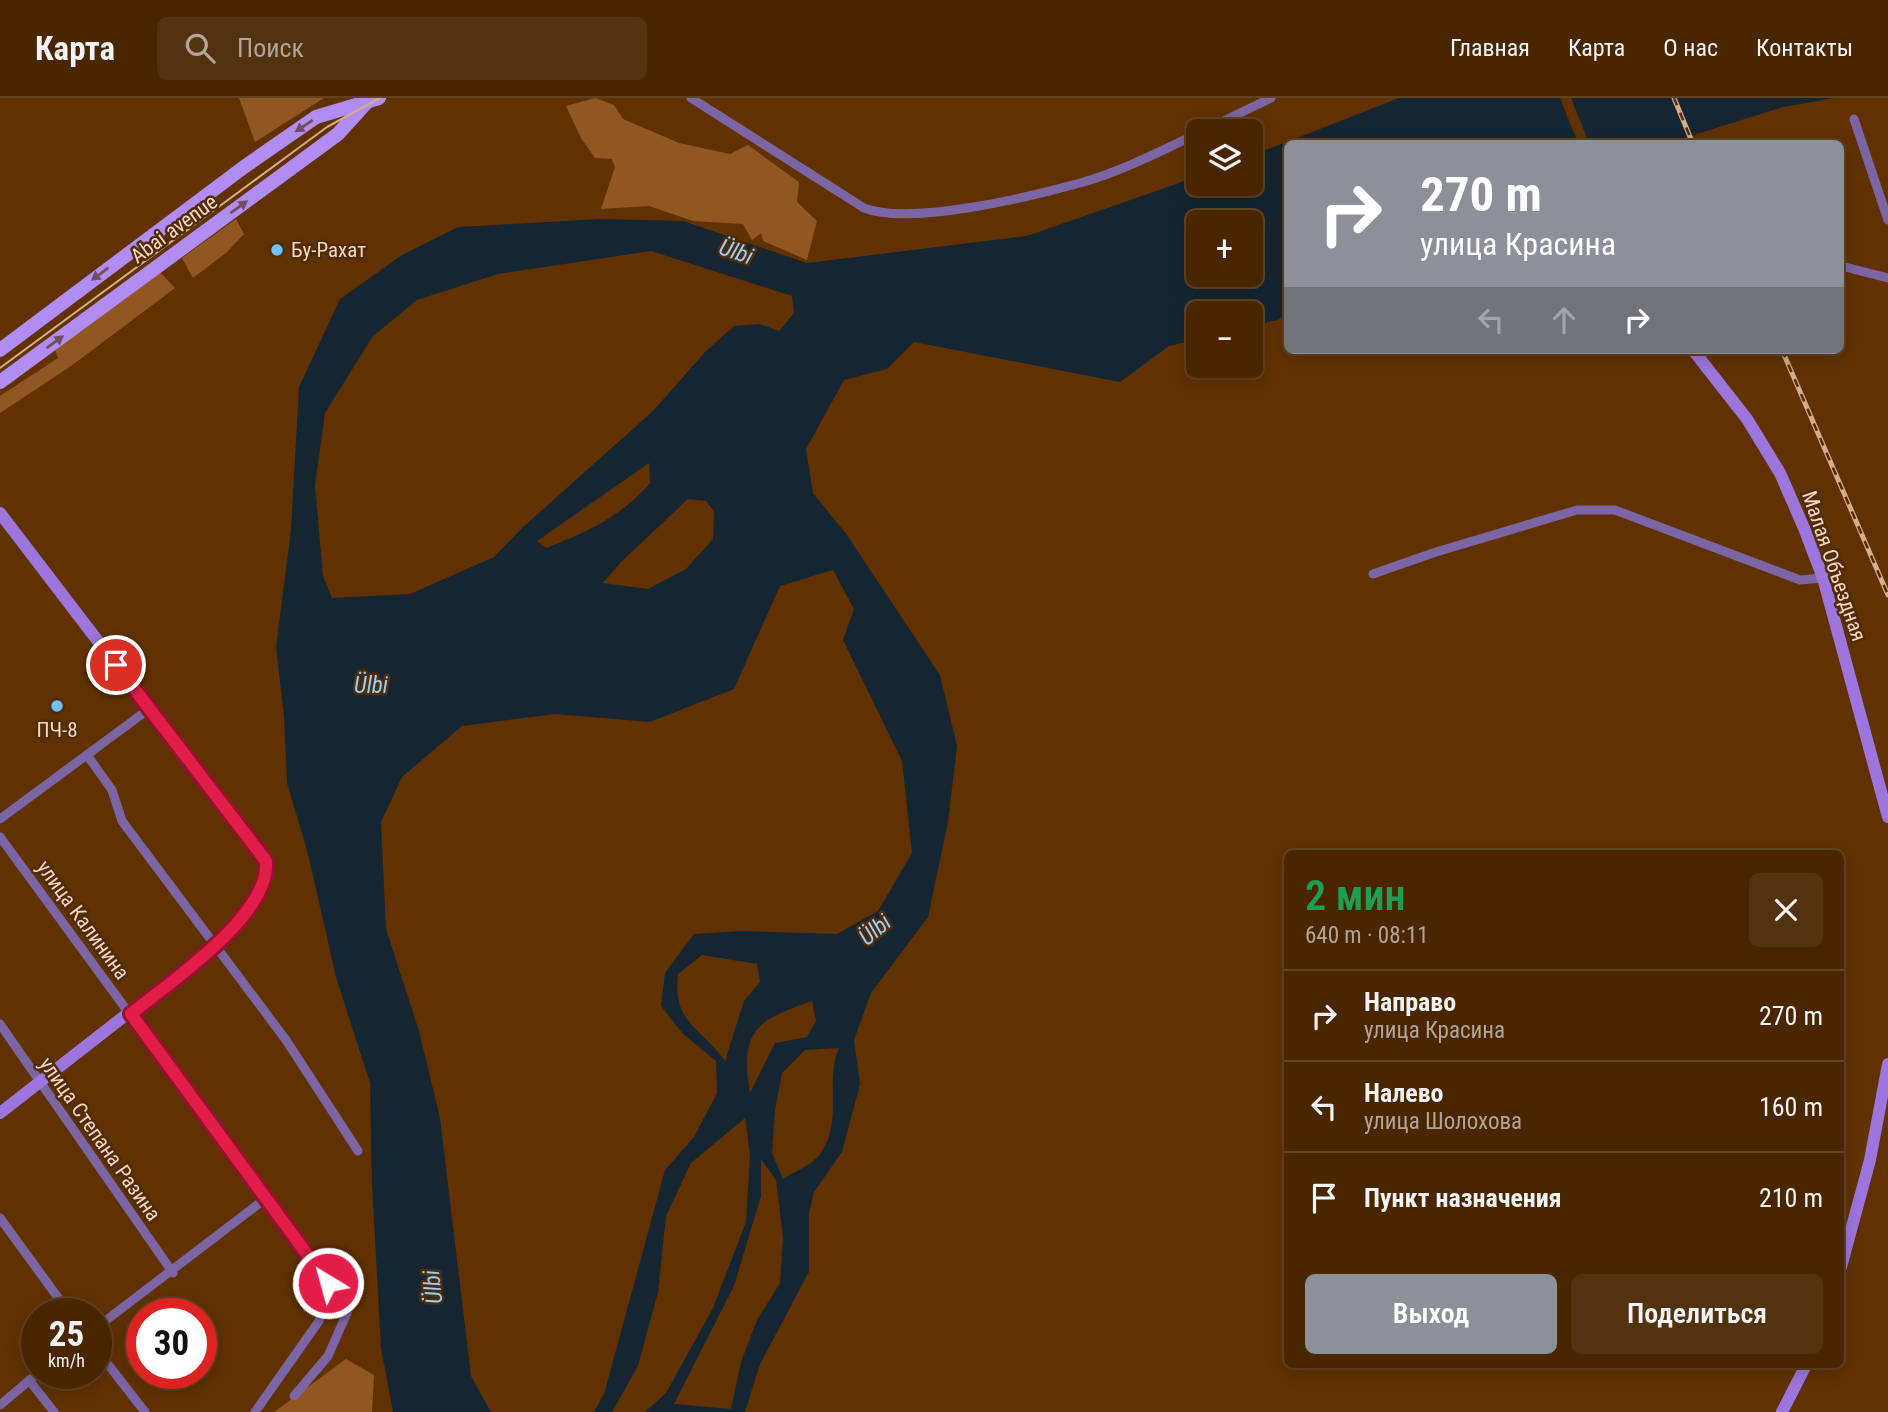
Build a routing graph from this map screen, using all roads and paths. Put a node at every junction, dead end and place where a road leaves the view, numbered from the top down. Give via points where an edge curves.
1 (691, 98) edge
2 (1271, 98) edge
3 (373, 100) edge
4 (1228, 119) edge
5 (1854, 119) dead end
6 (1186, 138) edge
7 (1887, 213) edge
8 (1844, 267) edge
9 (1888, 278) edge
10 (0, 350) edge
11 (1696, 354) edge
12 (0, 382) edge
13 (0, 513) edge
14 (1373, 575) dead end
15 (1823, 578) junction
16 (149, 709) junction
17 (87, 755) junction
18 (1888, 817) edge
19 (0, 819) edge
20 (0, 837) edge
21 (213, 947) junction
22 (131, 1014) junction
23 (0, 1024) edge
24 (1888, 1064) edge
25 (40, 1083) junction
26 (0, 1113) edge
27 (358, 1151) dead end
28 (265, 1199) junction
29 (0, 1218) edge
30 (1844, 1256) edge
31 (173, 1273) junction
32 (328, 1283) junction
33 (58, 1298) edge
34 (112, 1317) edge
35 (1804, 1368) edge
36 (112, 1370) edge
37 (21, 1387) edge
38 (40, 1389) edge
39 (0, 1391) edge
40 (294, 1396) dead end
41 (3, 1402) edge
42 (54, 1412) edge
43 (145, 1412) edge
44 (254, 1412) edge
45 (1782, 1412) edge

1 - 6 street via 854,202 888,214 988,203 1082,183
2 - 4 street
3 -> 10 main road, Abai avenue via 316,117
12 -> 3 main road, Abai avenue via 338,134
5 - 7 street
8 - 9 street
11 - 15 street, Малая Объездная via 1747,419 1780,473
13 - 16 street
14 - 15 street via 1577,510 1615,510 1800,580
15 - 18 street, Малая Объездная
16 - 17 street
16 - 21 street via 266,861 267,874 244,919
17 - 19 street
17 - 21 street via 112,790 122,821
20 - 22 street, улица Калинина
21 - 22 street
21 - 27 street via 286,1040
22 - 25 street
22 - 28 street, улица Калинина
23 - 25 street, улица Степана Разина
24 - 30 street via 1870,1160
25 - 26 street
25 - 31 street, улица Степана Разина
28 - 31 street
28 - 32 street, улица Калинина
29 - 33 street
31 - 34 street
32 - 40 street, улица Калинина via 351,1306 328,1356
32 - 44 street via 319,1321
35 - 45 street
36 - 43 street
37 - 41 street
38 - 42 street
39 - 41 street

